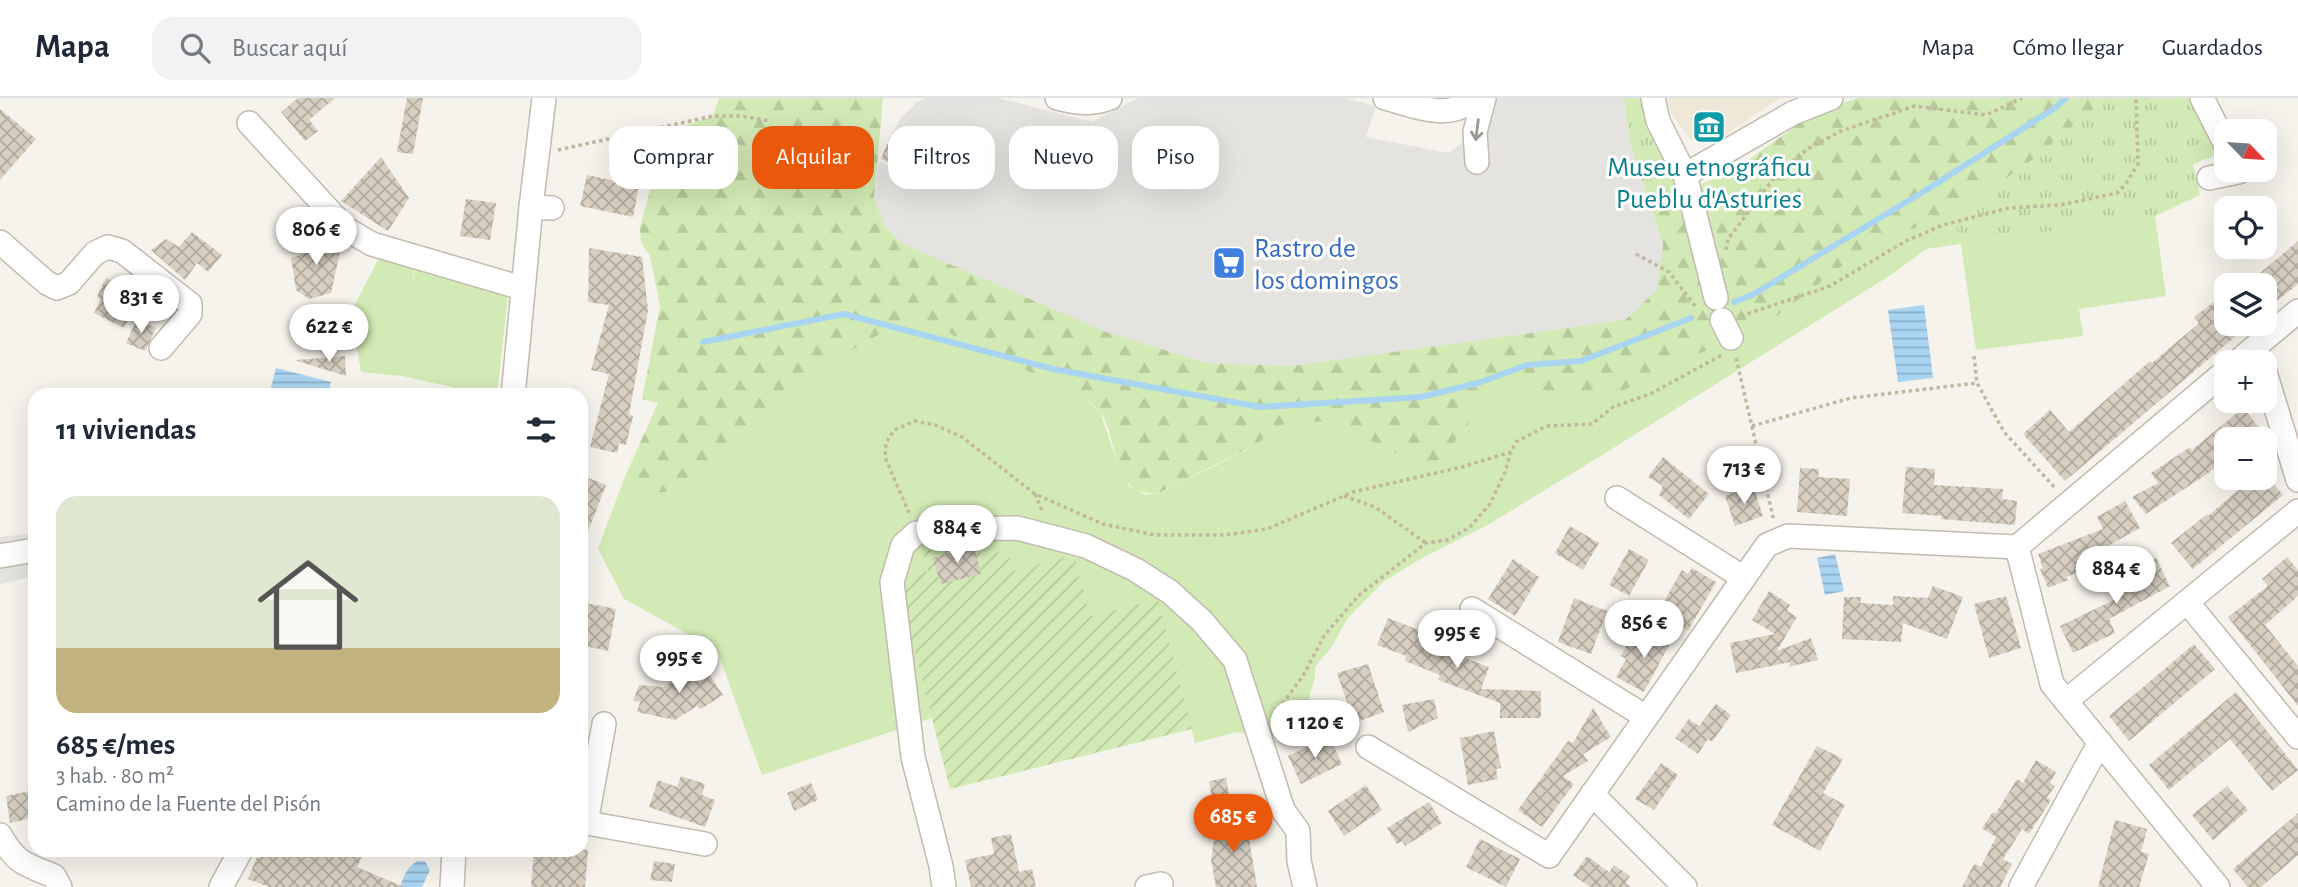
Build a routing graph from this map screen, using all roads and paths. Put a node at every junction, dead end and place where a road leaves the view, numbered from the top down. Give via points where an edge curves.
1 (544, 98) edge
2 (1057, 98) edge
3 (1110, 98) edge
4 (1385, 98) edge
5 (1475, 98) edge
6 (1484, 98) edge
7 (1653, 98) edge
8 (1831, 98) edge
9 (2022, 98) edge
10 (2136, 98) edge
11 (2202, 98) edge
12 (1441, 107) edge
13 (771, 121) dead end
14 (249, 122) dead end
15 (2214, 122) edge
16 (536, 156) junction
17 (1477, 162) dead end
18 (1685, 175) junction
19 (2214, 177) edge
20 (2209, 178) dead end
21 (0, 242) edge
22 (1725, 251) dead end
23 (1636, 254) dead end
24 (522, 288) junction
25 (1716, 298) dead end
26 (2298, 311) edge
27 (1722, 330) junction
28 (161, 348) dead end
29 (2264, 350) edge
30 (1974, 356) dead end
31 (2214, 381) edge
32 (1977, 383) junction
33 (514, 388) edge
34 (2277, 411) edge
35 (1752, 426) junction
36 (1511, 452) junction
37 (2298, 480) edge
38 (1344, 496) junction
39 (1617, 499) dead end
40 (2069, 503) junction
41 (2298, 512) edge
42 (916, 533) junction
43 (1779, 540) junction
44 (1426, 544) junction
45 (2017, 547) junction
46 (28, 551) edge
47 (0, 556) edge
48 (1744, 578) junction
49 (2187, 601) junction
50 (1472, 610) dead end
51 (2066, 701) junction
52 (1646, 717) junction
53 (604, 724) dead end
54 (1259, 733) junction
55 (2298, 737) edge
56 (2100, 742) junction
57 (1368, 747) dead end
58 (1592, 794) junction
59 (588, 799) edge
60 (588, 823) edge
61 (0, 835) edge
62 (705, 844) dead end
63 (237, 857) edge
64 (453, 857) edge
65 (60, 887) edge
66 (221, 887) edge
67 (452, 887) edge
68 (944, 887) edge
69 (1305, 887) edge
70 (1685, 887) edge
71 (2021, 887) edge
72 (2218, 887) edge

1 - 16 street
2 - 3 street via 1077,104
4 - 12 street
5 - 12 street via 1467,105
6 -> 17 street via 1475,132
7 - 18 street via 1658,121
8 - 18 street via 1793,113
9 - 22 path via 1986,115 1916,106 1841,131 1809,148 1777,174 1728,239
10 - 27 path via 2138,164 2117,193 2060,205 2009,208 1944,225 1830,286
11 - 15 street
13 - 16 path via 713,116
14 - 24 street via 358,237
16 - 24 street via 542,207
18 - 25 street
19 - 20 street
21 - 28 street via 57,288 69,283 95,253 108,247 122,251 190,304 190,314
23 - 27 path via 1669,272
24 - 33 street
26 - 29 street
27 - 35 path
27 - 36 path via 1726,352 1650,394 1613,407 1592,424 1545,426 1516,442
30 - 32 path
31 - 40 street
32 - 35 path via 1851,398
32 - 40 path via 2004,432
34 - 37 street
35 - 43 path
36 - 38 path
36 - 44 path via 1490,504 1469,528 1447,540
38 - 42 path via 1267,529 1155,536 1103,524 1035,494 962,437 915,421 894,430 885,457
38 - 44 path via 1375,507
39 - 48 street
40 - 45 street
41 - 49 street
42 - 54 street via 1017,528 1086,546 1136,570 1170,592 1235,660
42 - 68 street via 903,545 892,582 912,757
43 - 45 street via 1788,536
43 - 48 street via 1767,545
44 - 54 path via 1358,596 1324,636 1303,677
45 - 51 street via 2052,684
46 - 47 street
48 - 52 street
49 - 51 street
49 - 55 street
50 - 52 street
51 - 56 street
52 - 58 street
53 - 59 street
54 - 69 street via 1283,810 1298,831
56 - 71 street
56 - 72 street
57 - 58 street via 1549,856
58 - 70 street
60 - 62 street
61 - 65 street via 20,862 54,876
63 - 66 street
64 - 67 street

